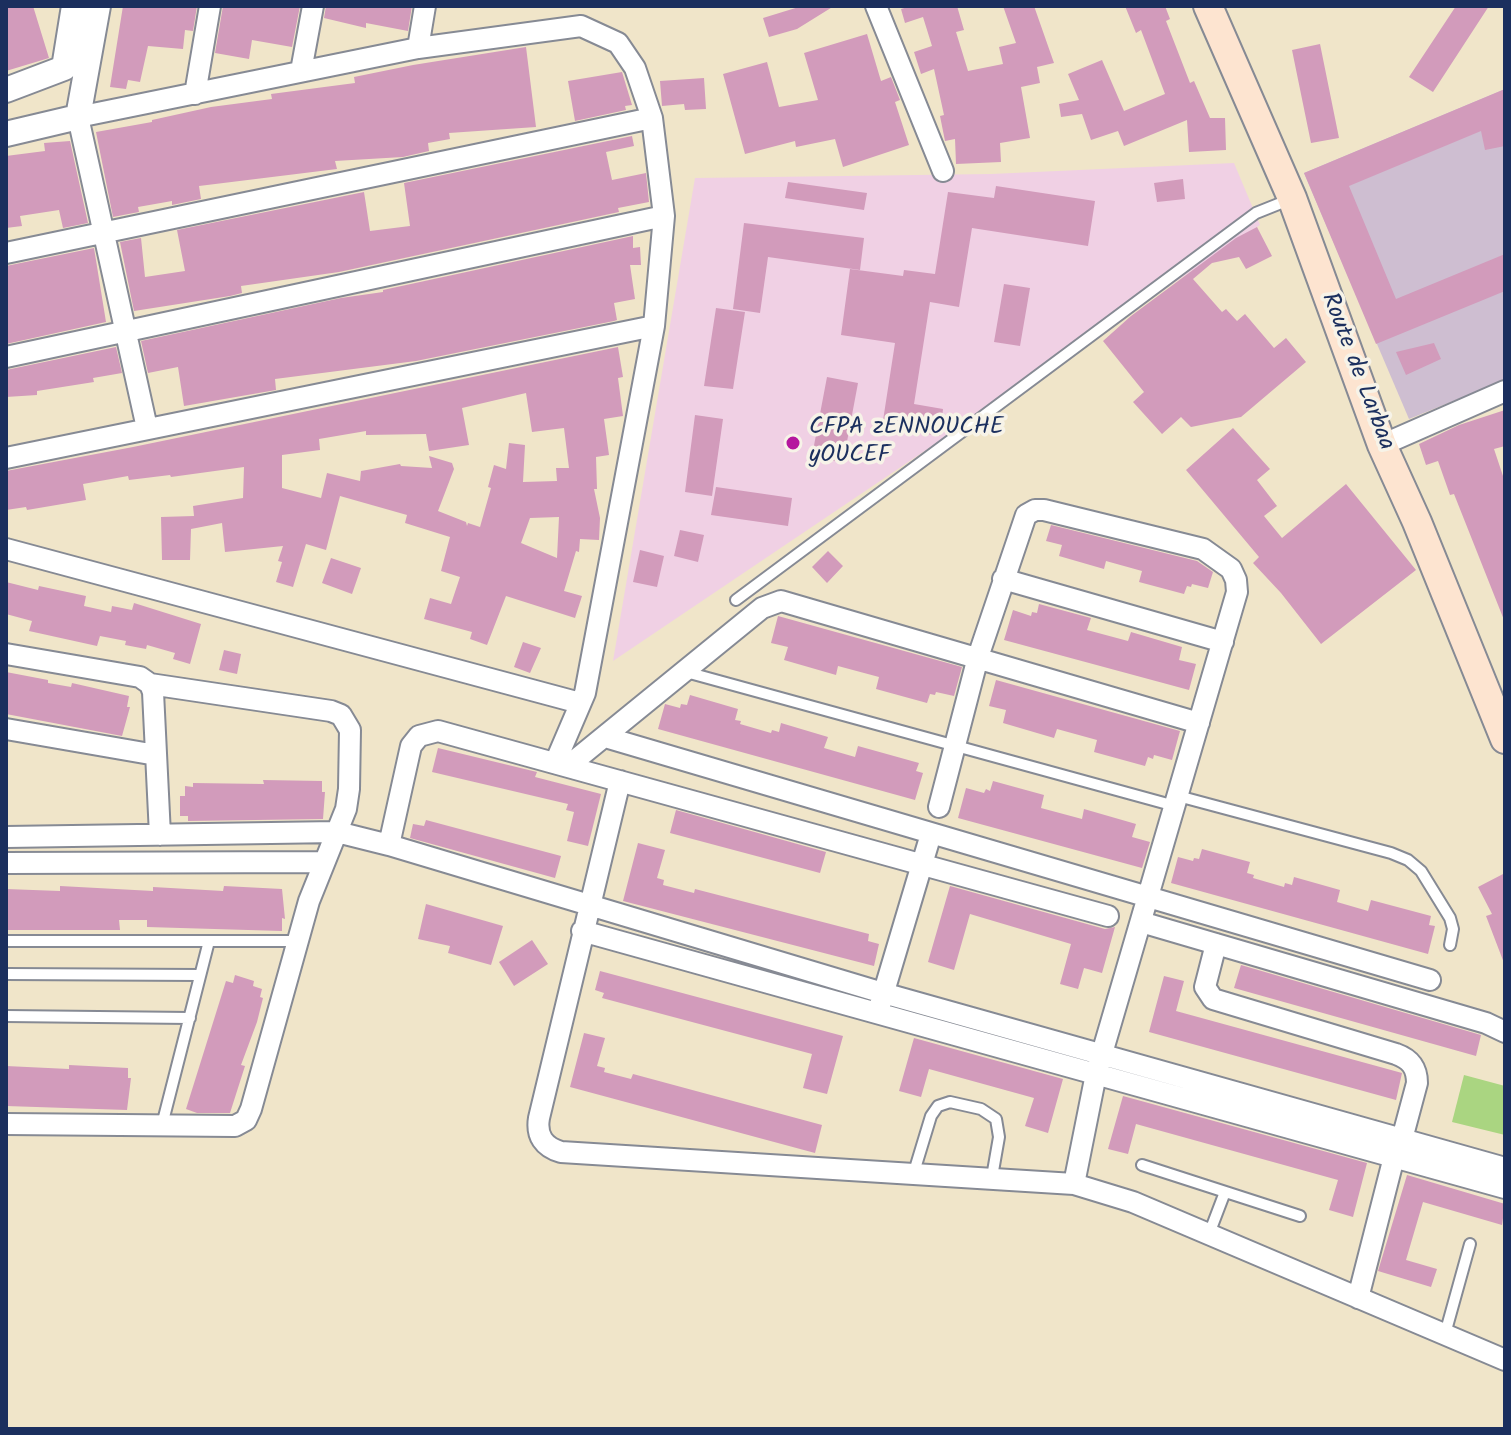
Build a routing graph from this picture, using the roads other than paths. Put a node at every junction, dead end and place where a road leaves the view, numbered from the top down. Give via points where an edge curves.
1 (74, 6) edge
2 (98, 6) edge
3 (210, 6) edge
4 (313, 6) edge
5 (425, 6) edge
6 (876, 6) edge
7 (1208, 6) edge
8 (418, 48) junction
9 (301, 71) junction
10 (6, 90) edge
11 (195, 94) junction
12 (78, 117) junction
13 (652, 118) junction
14 (6, 122) edge
15 (6, 134) edge
16 (943, 171) dead end
17 (1292, 198) junction
18 (664, 216) junction
19 (102, 231) junction
20 (6, 253) edge
21 (654, 326) junction
22 (125, 332) junction
23 (6, 357) edge
24 (1505, 391) edge
25 (147, 428) junction
26 (1382, 445) junction
27 (6, 458) edge
28 (6, 549) edge
29 (1003, 579) junction
30 (736, 600) dead end
31 (1223, 642) junction
32 (6, 654) edge
33 (978, 657) junction
34 (686, 672) junction
35 (150, 684) junction
36 (580, 703) junction
37 (1199, 723) junction
38 (6, 729) edge
39 (605, 737) junction
40 (1505, 739) edge
41 (954, 746) junction
42 (156, 755) junction
43 (562, 765) junction
44 (620, 781) junction
45 (1177, 801) junction
46 (939, 807) dead end
47 (337, 832) junction
48 (931, 834) junction
49 (160, 835) junction
50 (6, 837) edge
51 (389, 845) junction
52 (324, 862) junction
53 (6, 863) edge
54 (921, 865) junction
55 (1149, 898) junction
56 (589, 905) junction
57 (1108, 916) dead end
58 (1141, 922) junction
59 (582, 931) junction
60 (6, 941) edge
61 (209, 941) junction
62 (297, 941) junction
63 (1216, 944) junction
64 (1450, 945) dead end
65 (6, 974) edge
66 (200, 975) junction
67 (1430, 980) dead end
68 (880, 1003) junction
69 (6, 1016) edge
70 (190, 1018) junction
71 (1505, 1032) edge
72 (1098, 1064) junction
73 (6, 1124) edge
74 (162, 1125) junction
75 (1398, 1148) junction
76 (1142, 1165) dead end
77 (1505, 1168) edge
78 (914, 1172) junction
79 (992, 1177) junction
80 (1074, 1184) junction
81 (1505, 1188) edge
82 (1225, 1192) junction
83 (1300, 1216) dead end
84 (1209, 1234) junction
85 (1470, 1244) dead end
86 (1358, 1298) junction
87 (1445, 1334) junction
88 (1505, 1360) edge

1 - 10 street via 64,68
2 - 12 street
3 - 11 street
4 - 9 street
5 - 8 street
6 - 16 street
7 - 17 main road, Route de Larbaa
8 - 9 street
8 - 13 street via 581,26 618,43 635,68
9 - 11 street
11 - 12 street
12 - 14 street via 53,112
12 - 15 street
12 - 19 street
13 - 18 street
13 - 19 street
17 - 26 main road, Route de Larbaa
17 - 30 lane via 1256,213
18 - 21 street
18 - 22 street
19 - 20 street
19 - 22 street
21 - 25 street
21 - 36 street
22 - 23 street
22 - 25 street
24 - 26 street
25 - 27 street
26 - 40 main road, Route de Larbaa
28 - 36 street
29 - 31 street
29 - 31 street via 1023,519 1035,510 1189,545 1215,555 1236,580
29 - 33 street
31 - 37 street
32 - 35 street via 140,677
33 - 34 street via 781,601 762,608
33 - 37 street
33 - 41 street
34 - 39 street
34 - 41 lane
35 - 42 street
35 - 47 street via 341,715 350,730 349,789
36 - 43 street
37 - 45 street
38 - 42 street
39 - 43 street
39 - 48 street
41 - 45 lane
41 - 46 street
42 - 49 street
43 - 44 street
43 - 51 street via 445,732 425,733 411,746
44 - 54 street
44 - 56 street
45 - 55 street
45 - 64 lane via 1408,860 1421,871 1450,918
47 - 49 street
47 - 51 street
47 - 52 street
48 - 54 street
48 - 55 street
49 - 50 street
51 - 56 street
52 - 53 street
52 - 62 street
54 - 57 street
54 - 68 street
55 - 58 street
55 - 67 street
56 - 59 street
56 - 68 street
58 - 63 street
58 - 72 street
59 - 68 street
59 - 78 street via 539,1118 539,1133 547,1145 561,1152
60 - 61 lane
61 - 62 lane
61 - 66 lane
62 - 74 street via 246,1120 235,1126
63 - 71 street
63 - 75 street via 1205,987 1213,999 1410,1061 1417,1083
65 - 66 lane
66 - 70 lane
68 - 72 street
69 - 70 lane
70 - 74 lane
72 - 75 street
72 - 80 street
73 - 74 street
75 - 77 street
75 - 81 street
75 - 86 street
76 - 82 lane
78 - 79 street
78 - 79 lane via 934,1111 950,1102 981,1109 996,1119 999,1137
79 - 80 street
80 - 84 street via 1114,1194
82 - 83 lane
82 - 84 lane
84 - 86 street
85 - 87 lane
86 - 87 street
87 - 88 street

